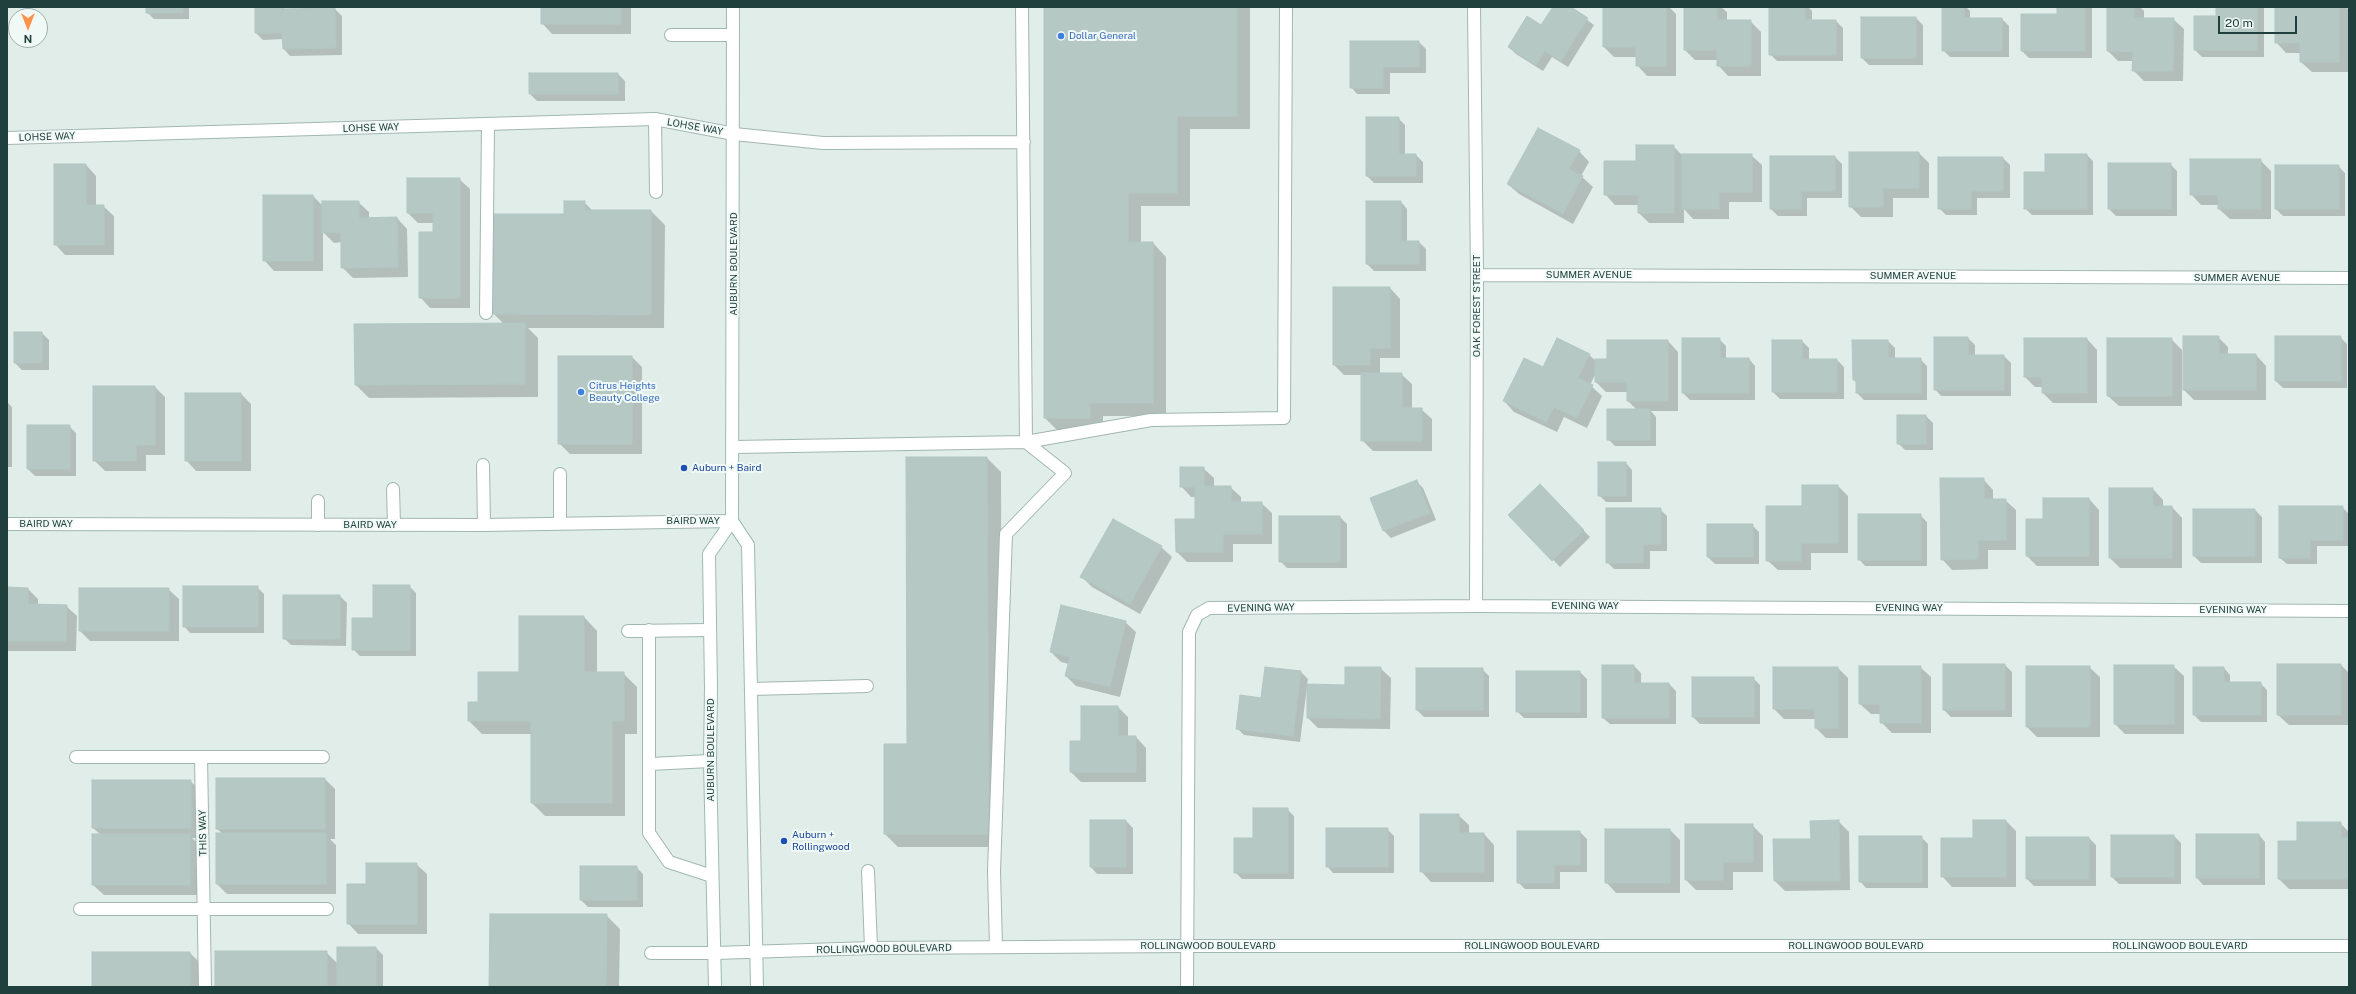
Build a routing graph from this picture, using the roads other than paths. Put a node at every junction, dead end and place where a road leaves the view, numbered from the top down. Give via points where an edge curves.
1 (733, 7) edge
2 (1022, 7) edge
3 (1286, 7) edge
4 (1474, 7) edge
5 (733, 35) junction
6 (671, 36) dead end
7 (655, 119) junction
8 (488, 124) junction
9 (734, 134) junction
10 (7, 138) edge
11 (1024, 142) junction
12 (656, 192) dead end
13 (1477, 275) junction
14 (2349, 278) edge
15 (486, 313) dead end
16 (1026, 442) junction
17 (734, 447) junction
18 (483, 465) dead end
19 (560, 474) dead end
20 (393, 489) dead end
21 (318, 501) dead end
22 (732, 521) junction
23 (560, 522) junction
24 (7, 524) edge
25 (318, 525) junction
26 (394, 525) junction
27 (484, 525) junction
28 (1476, 606) junction
29 (2349, 610) edge
30 (649, 630) junction
31 (710, 630) junction
32 (628, 631) dead end
33 (867, 686) dead end
34 (751, 689) junction
35 (76, 757) dead end
36 (201, 757) junction
37 (323, 757) dead end
38 (710, 761) junction
39 (650, 764) junction
40 (868, 871) dead end
41 (712, 876) junction
42 (80, 909) dead end
43 (205, 909) junction
44 (327, 909) dead end
45 (1186, 946) junction
46 (2349, 946) edge
47 (996, 947) junction
48 (871, 948) junction
49 (757, 952) junction
50 (651, 953) dead end
51 (715, 953) junction
52 (205, 987) edge
53 (715, 987) edge
54 (757, 987) edge
55 (1187, 987) edge

1 - 5 street, AUBURN BOULEVARD
2 - 11 street
3 - 16 street via 1284,418 1150,420
4 - 13 street, OAK FOREST STREET
5 - 6 street
5 - 9 street, AUBURN BOULEVARD
7 - 8 street, LOHSE WAY
7 - 9 street, LOHSE WAY
7 - 12 street
8 - 10 street, LOHSE WAY
8 - 15 street
9 - 11 street, LOHSE WAY via 823,143
9 - 17 street, AUBURN BOULEVARD
11 - 16 street
13 - 14 street, SUMMER AVENUE
13 - 28 street, OAK FOREST STREET
16 - 17 street
16 - 47 street via 1065,473 1006,534 994,871
17 - 22 street, AUBURN BOULEVARD
18 - 27 street
19 - 23 street
20 - 26 street
21 - 25 street
22 - 23 street, BAIRD WAY
22 - 31 street, AUBURN BOULEVARD via 709,554
22 - 34 street via 748,545
23 - 27 street, BAIRD WAY
24 - 25 street, BAIRD WAY
25 - 26 street, BAIRD WAY
26 - 27 street, BAIRD WAY
28 - 29 street, EVENING WAY
28 - 45 street, EVENING WAY via 1209,608 1197,615 1188,632
30 - 31 street
30 - 32 street
30 - 39 street
31 - 38 street, AUBURN BOULEVARD
33 - 34 street
34 - 49 street
35 - 36 street
36 - 37 street
36 - 43 street, THIS WAY
38 - 39 street
38 - 41 street, AUBURN BOULEVARD
39 - 41 street via 649,833 669,862
40 - 48 street
41 - 51 street, AUBURN BOULEVARD
42 - 43 street
43 - 44 street
43 - 52 street, THIS WAY
45 - 46 street, ROLLINGWOOD BOULEVARD
45 - 47 street, ROLLINGWOOD BOULEVARD
45 - 55 street, EVENING WAY
47 - 48 street, ROLLINGWOOD BOULEVARD
48 - 49 street, ROLLINGWOOD BOULEVARD
49 - 51 street, ROLLINGWOOD BOULEVARD
49 - 54 street
50 - 51 street, ROLLINGWOOD BOULEVARD
51 - 53 street, AUBURN BOULEVARD

